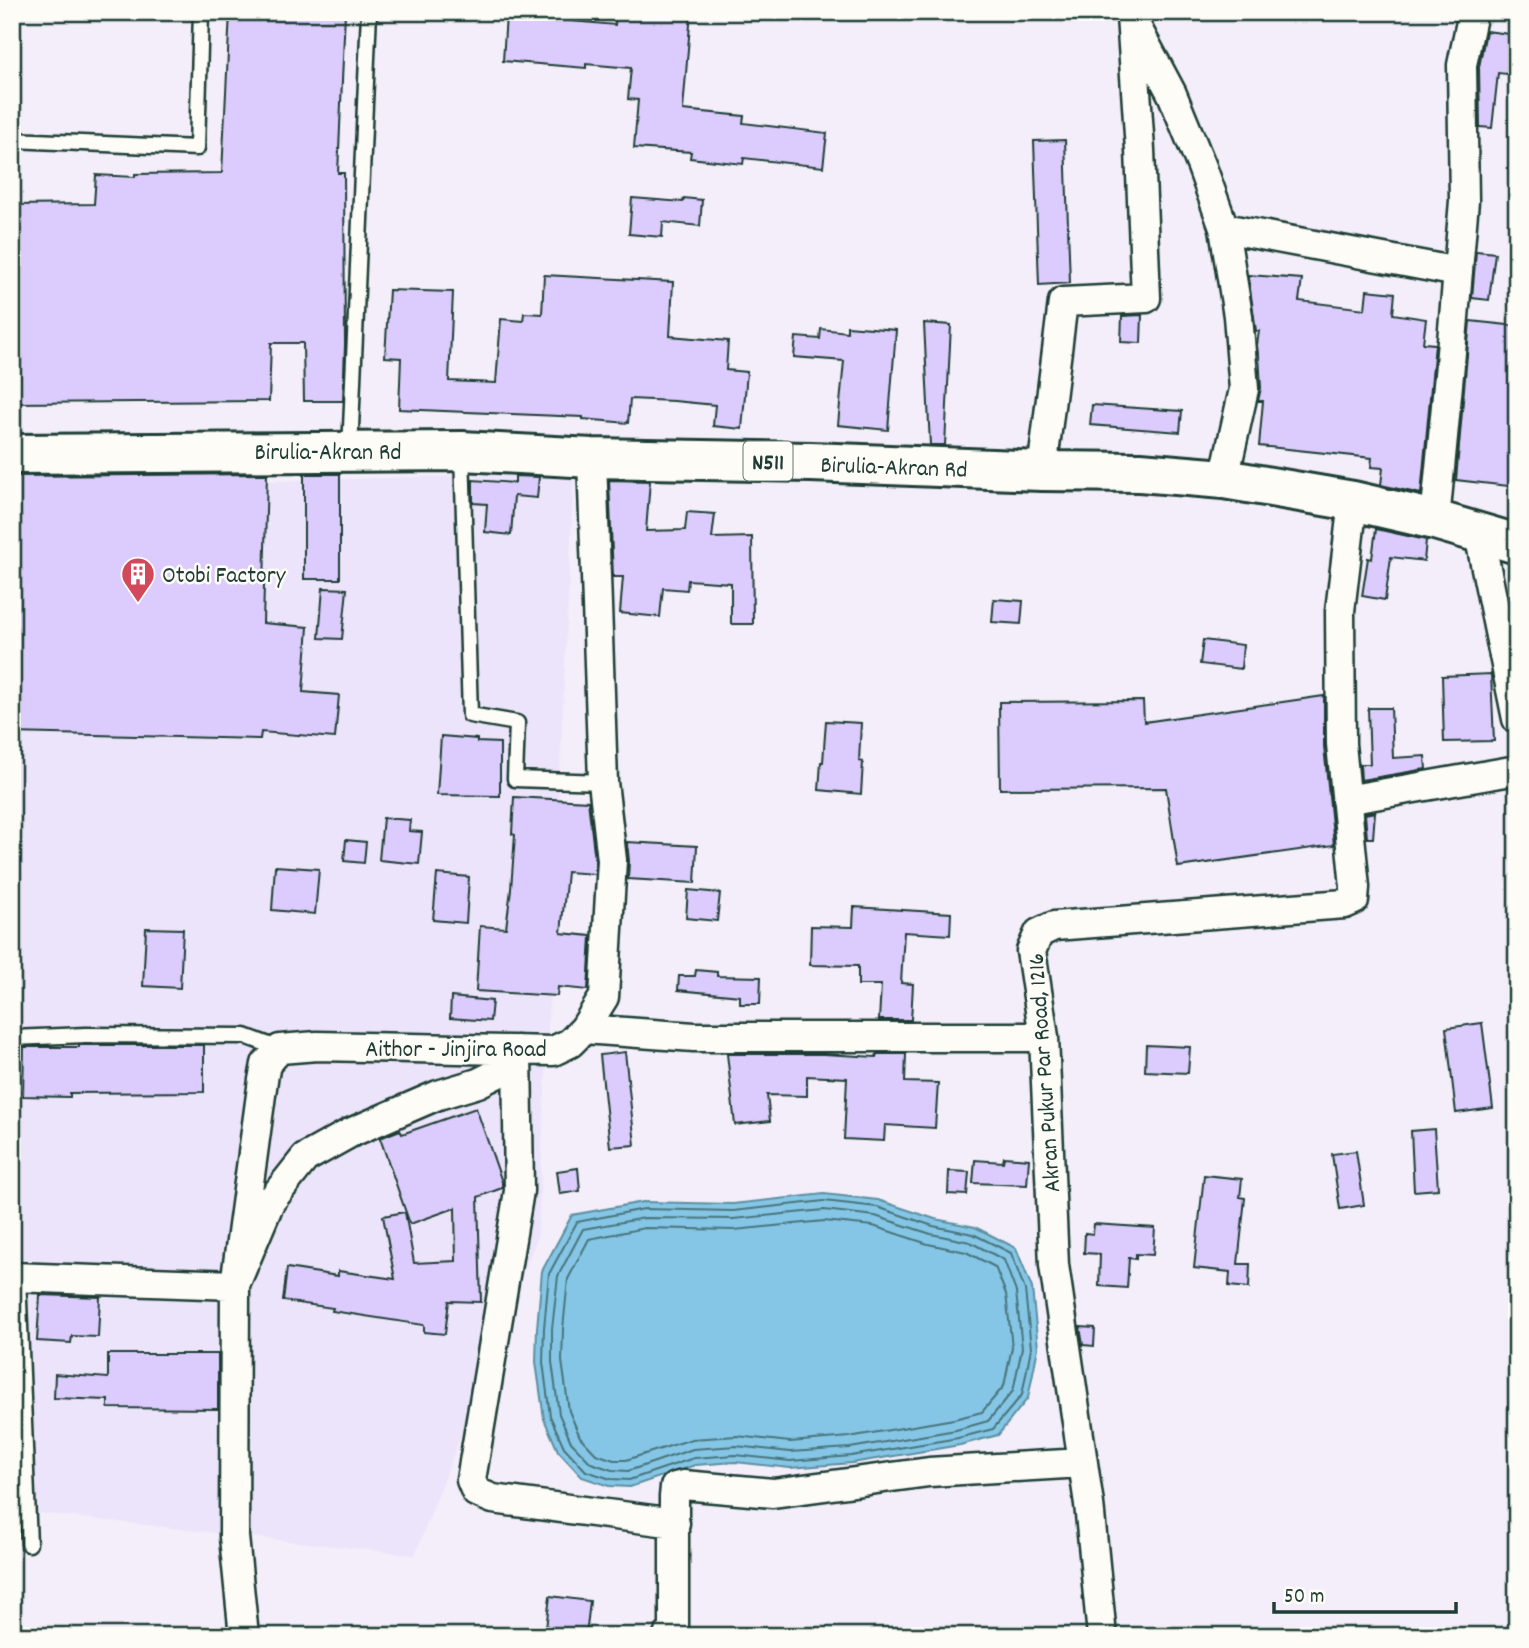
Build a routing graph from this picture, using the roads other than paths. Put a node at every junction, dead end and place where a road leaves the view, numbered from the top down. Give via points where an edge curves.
1 (201, 12) edge
2 (369, 12) edge
3 (1473, 12) edge
4 (1131, 14) edge
5 (12, 140) edge
6 (1224, 228) junction
7 (1458, 272) junction
8 (350, 451) junction
9 (462, 451) junction
10 (12, 453) edge
11 (592, 458) junction
12 (1042, 471) junction
13 (1224, 479) junction
14 (1353, 501) junction
15 (1435, 520) junction
16 (1479, 534) junction
17 (1517, 544) edge
18 (1517, 719) edge
19 (1517, 770) edge
20 (603, 782) junction
21 (1346, 800) junction
22 (584, 1030) junction
23 (1044, 1037) junction
24 (12, 1038) edge
25 (279, 1049) junction
26 (517, 1050) junction
27 (15, 1277) edge
28 (235, 1285) junction
29 (1083, 1463) junction
30 (675, 1523) junction
31 (29, 1544) dead end
32 (244, 1636) edge
33 (668, 1636) edge
34 (1102, 1636) edge

1 - 5 lane via 197,148
2 - 8 lane
3 - 7 street via 1462,65 1464,201
4 - 6 street via 1172,94
4 - 12 street via 1146,298 1063,302
6 - 7 street
6 - 13 street via 1244,389
7 - 15 street
8 - 9 highway, Birulia-Akran Rd / N511
8 - 10 highway, Birulia-Akran Rd / N511
9 - 11 highway, Birulia-Akran Rd / N511
9 - 20 lane via 470,715 517,723 515,779
11 - 12 highway, Birulia-Akran Rd / N511
11 - 20 street, Aithor - Jinjira Road
12 - 13 highway, Birulia-Akran Rd / N511
13 - 14 highway, Birulia-Akran Rd / N511
14 - 15 highway, Birulia-Akran Rd / N511
14 - 21 street, Akran Pukur Par Road, 1216 via 1340,611
15 - 16 highway, Birulia-Akran Rd / N511
16 - 17 highway, Birulia-Akran Rd / N511
16 - 18 street
19 - 21 street
20 - 22 street, Aithor - Jinjira Road via 612,860 604,997
21 - 23 street, Akran Pukur Par Road, 1216 via 1355,887 1354,900 1345,904 1054,926 1039,933 1031,951
22 - 23 street via 694,1037
22 - 26 street, Aithor - Jinjira Road via 553,1051
23 - 29 street, Akran Pukur Par Road, 1216 via 1054,1265
24 - 25 lane via 245,1036
25 - 26 street, Aithor - Jinjira Road
25 - 28 street via 266,1064 263,1080
26 - 28 street via 496,1074 349,1133 305,1158 270,1202
26 - 30 street via 519,1191 471,1480 476,1492 493,1499
27 - 28 street
27 - 31 lane
28 - 32 street via 234,1537
29 - 30 street via 929,1472 773,1493 683,1485 676,1487
29 - 34 street, Akran Pukur Par Road, 1216
30 - 33 street via 674,1631

